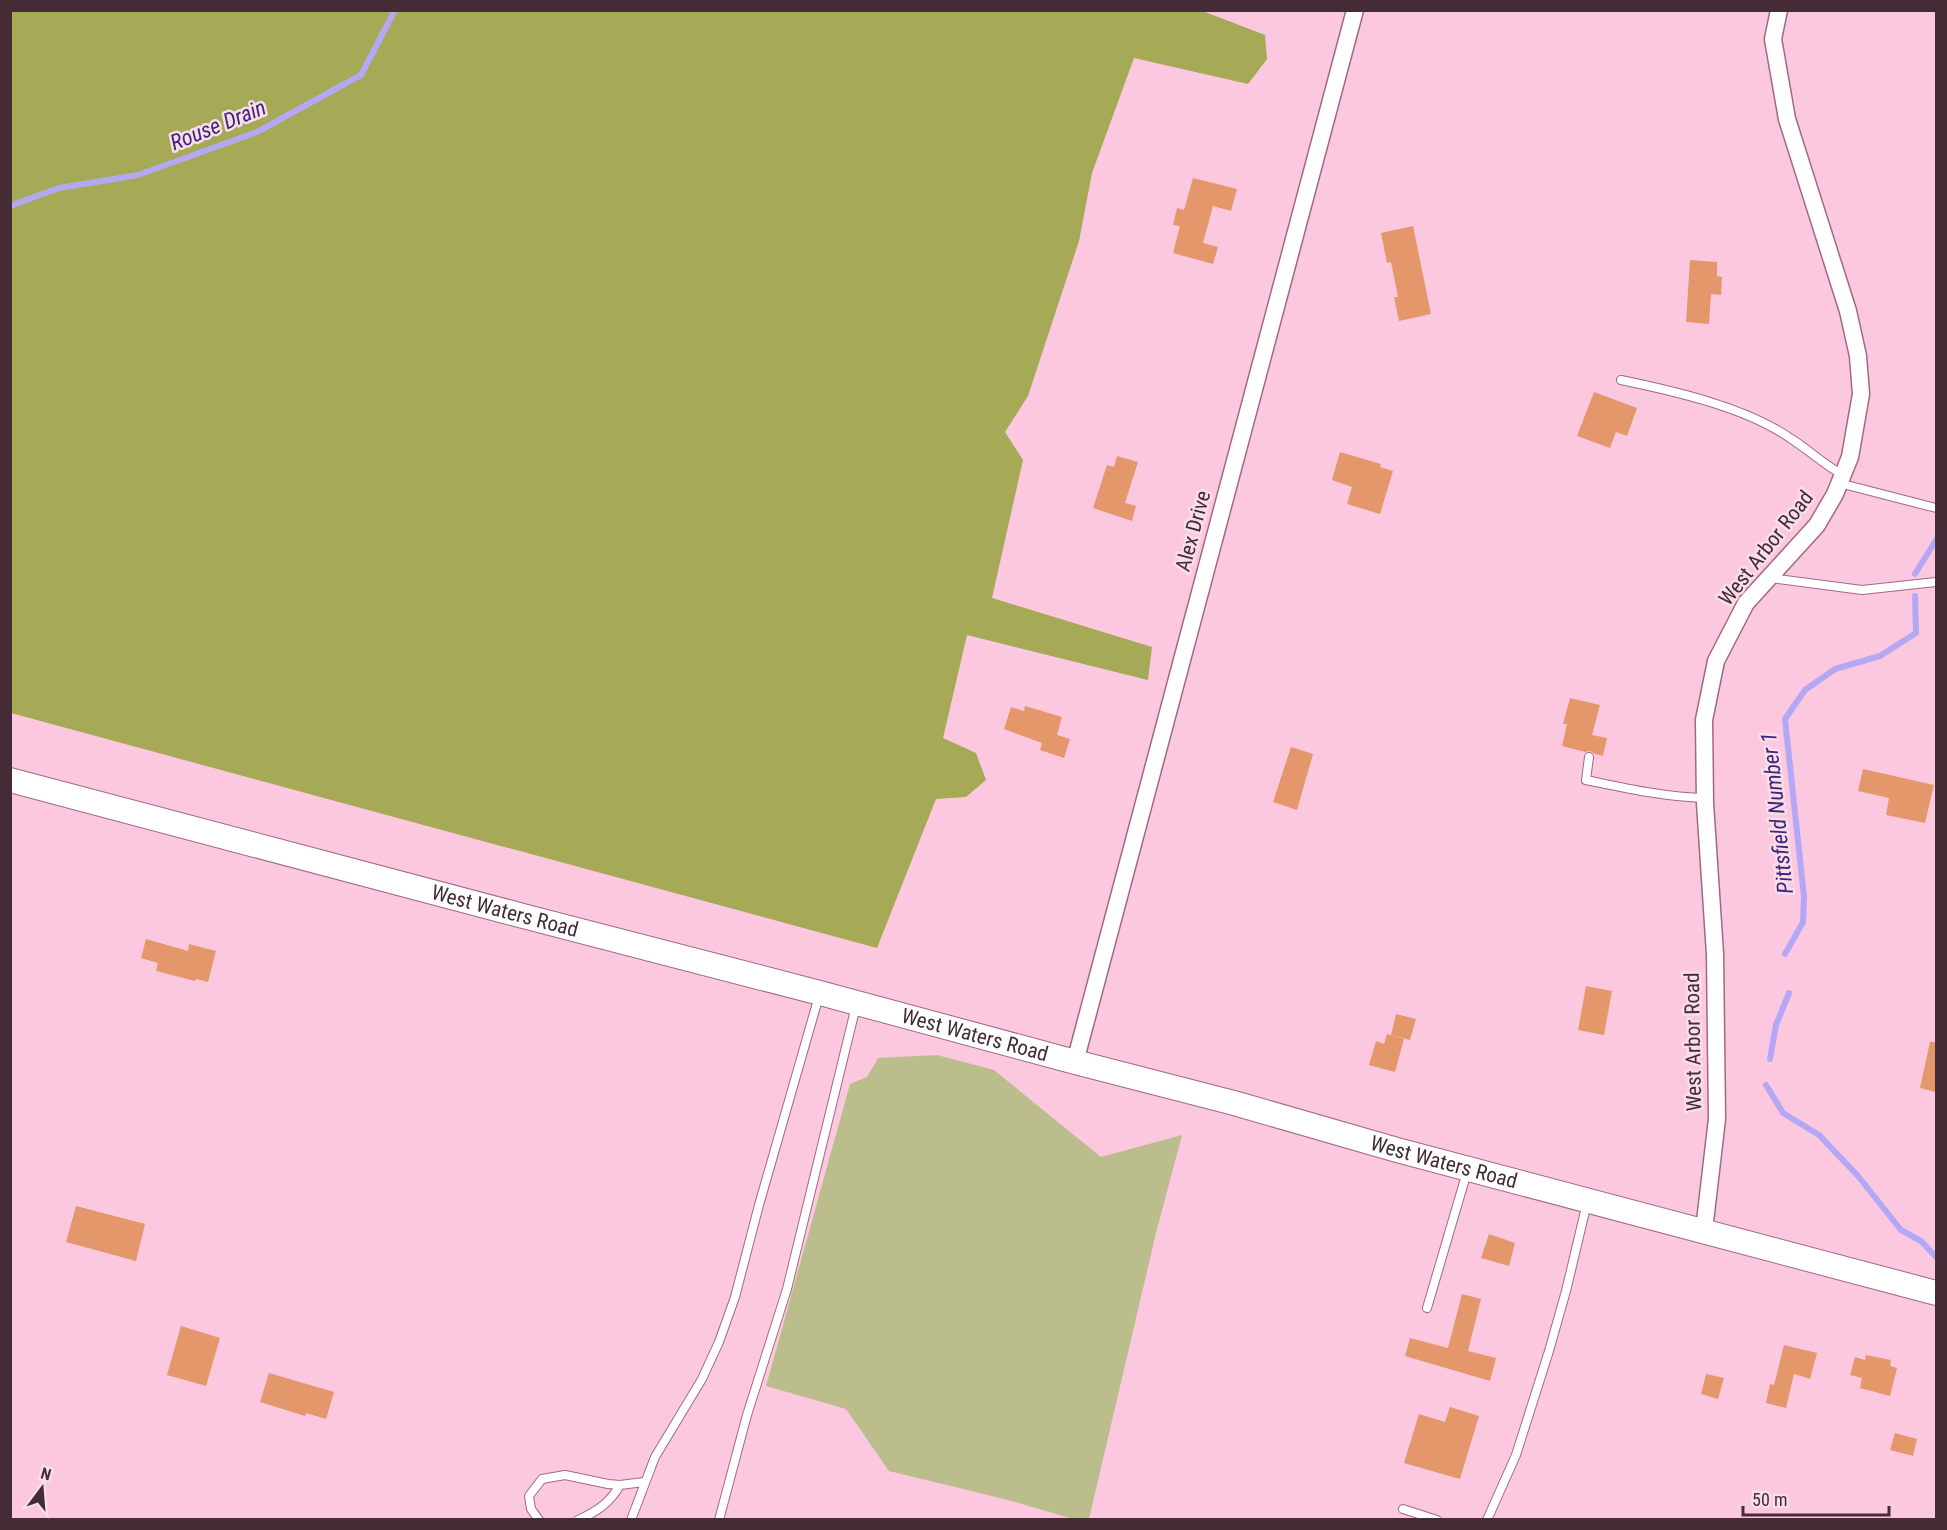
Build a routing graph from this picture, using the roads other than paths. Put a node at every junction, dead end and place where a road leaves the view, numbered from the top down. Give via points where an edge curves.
1 (1355, 10) edge
2 (1779, 10) edge
3 (1621, 380) dead end
4 (1841, 479) junction
5 (1936, 508) edge
6 (1771, 578) junction
7 (1936, 582) edge
8 (1589, 757) dead end
9 (10, 780) edge
10 (1705, 798) junction
11 (820, 993) junction
12 (856, 1002) junction
13 (1075, 1062) junction
14 (1468, 1168) junction
15 (1588, 1200) junction
16 (1704, 1230) junction
17 (1936, 1293) edge
18 (1426, 1308) dead end
19 (644, 1482) junction
20 (620, 1485) junction
21 (1403, 1509) dead end
22 (539, 1520) edge
23 (578, 1520) edge
24 (631, 1520) edge
25 (719, 1520) edge
26 (1437, 1520) edge
27 (1487, 1520) edge

1 - 13 street, Alex Drive
2 - 4 street, West Arbor Road via 1773,39 1787,119 1848,311 1858,356 1861,394 1850,457
3 - 4 lane via 1678,393 1755,419 1790,438
4 - 5 lane
4 - 6 street, West Arbor Road via 1817,525
6 - 7 lane via 1862,590
6 - 10 street, West Arbor Road via 1746,603 1716,661 1704,720
8 - 10 lane via 1586,780 1642,792
9 - 11 street, West Waters Road
10 - 16 street, West Arbor Road via 1714,954 1717,1119
11 - 12 street, West Waters Road
11 - 19 lane via 735,1297 702,1378
12 - 13 street, West Waters Road
12 - 25 lane via 787,1288
13 - 14 street, West Waters Road
14 - 15 street, West Waters Road
14 - 18 lane
15 - 16 street, West Waters Road
15 - 27 lane via 1549,1351 1516,1455
16 - 17 street, West Waters Road
19 - 20 lane
19 - 24 lane
20 - 22 lane via 565,1475 542,1479 529,1496 531,1509
20 - 23 lane via 596,1512
21 - 26 lane

